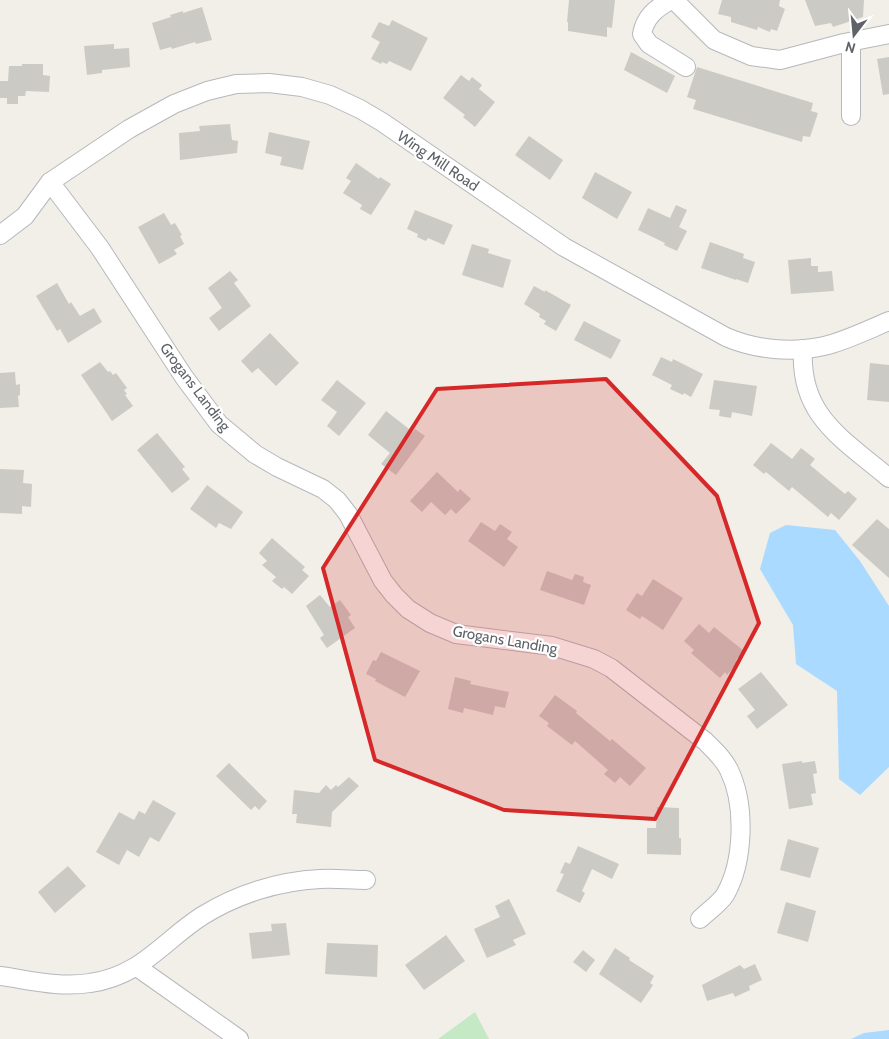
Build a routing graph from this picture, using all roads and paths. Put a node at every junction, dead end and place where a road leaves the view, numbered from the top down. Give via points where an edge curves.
1 (678, 2) edge
2 (889, 34) edge
3 (851, 42) junction
4 (686, 67) dead end
5 (851, 116) dead end
6 (50, 182) junction
7 (0, 235) edge
8 (889, 321) edge
9 (804, 349) junction
10 (889, 478) edge
11 (366, 880) dead end
12 (700, 920) dead end
13 (137, 967) junction
14 (0, 976) edge
15 (239, 1039) edge

1 - 3 street via 714,40 751,56 780,60
1 - 4 street via 656,8 644,24 642,34 649,44
2 - 3 street
3 - 5 street
6 - 7 street, Wing Mill Road via 25,216
6 - 9 street, Wing Mill Road via 136,125 174,104 207,91 236,84 269,82 302,87 360,109 564,247 726,337 762,348
6 - 12 street, Grogans Landing via 100,248 184,377 220,424 255,454 323,489 337,500 348,514 383,581 408,609 456,634 552,646 594,659 619,674 718,753 738,793 741,817 739,844 734,871 724,896
8 - 9 street, Wing Mill Road via 825,346
9 - 10 street via 805,382 820,416
11 - 13 street via 320,879 288,882 257,890 226,902 202,917
13 - 14 street via 90,983 54,985
13 - 15 street

